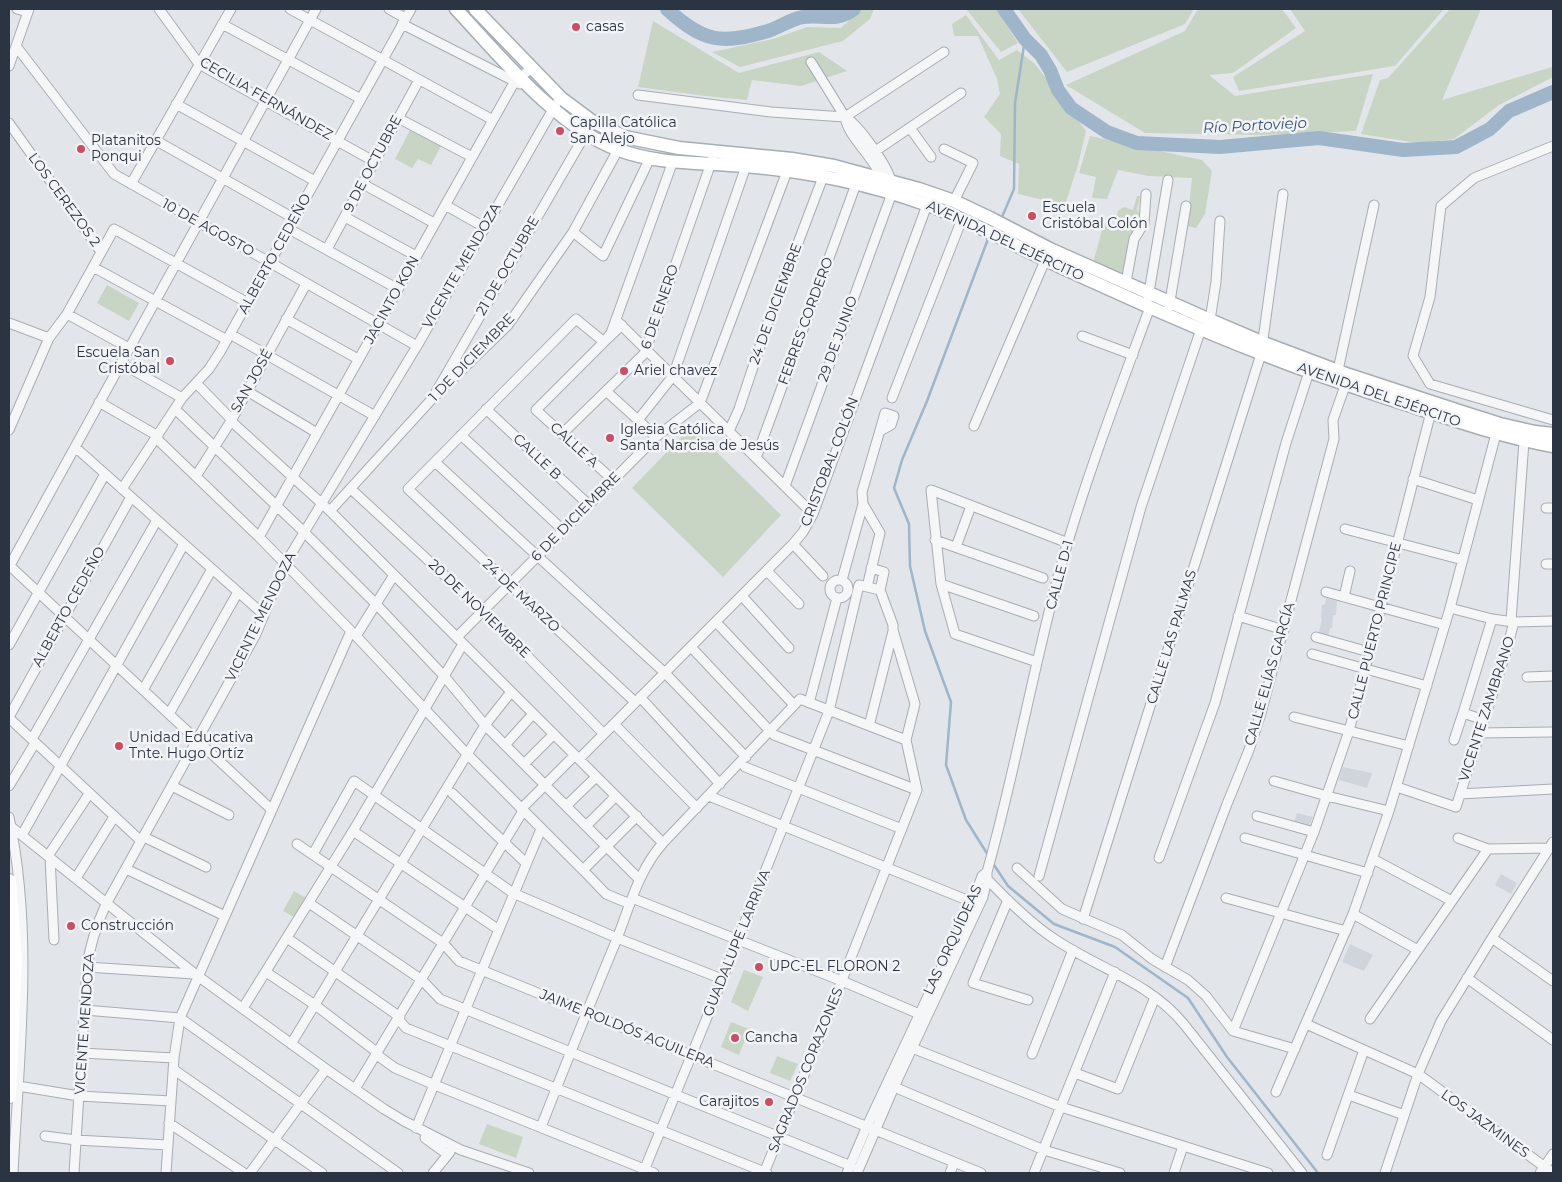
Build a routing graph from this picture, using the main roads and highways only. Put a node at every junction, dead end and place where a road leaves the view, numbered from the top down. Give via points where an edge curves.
1 (456, 9) edge
2 (475, 9) edge
3 (713, 158) junction
4 (789, 165) junction
5 (887, 185) junction
6 (1047, 254) junction
7 (1149, 302) junction
8 (1262, 348) junction
9 (1344, 376) junction
10 (1553, 434) edge
11 (1526, 435) junction
12 (1553, 446) edge
13 (9, 881) edge
14 (12, 1088) edge

1 - 3 main road, AVENIDA DEL EJÉRCITO via 518,80 586,133 619,150 650,158 673,161
2 - 3 main road, AVENIDA DEL EJÉRCITO via 561,98 592,121 625,137
3 - 4 main road, AVENIDA DEL EJÉRCITO
3 - 4 main road, AVENIDA DEL EJÉRCITO via 746,166
4 - 5 main road, AVENIDA DEL EJÉRCITO via 856,184
4 - 5 main road, AVENIDA DEL EJÉRCITO via 834,166
5 - 6 main road, AVENIDA DEL EJÉRCITO
5 - 6 main road, AVENIDA DEL EJÉRCITO via 954,201 990,218
6 - 7 main road, AVENIDA DEL EJÉRCITO
6 - 7 main road, AVENIDA DEL EJÉRCITO via 1126,282
7 - 8 main road, AVENIDA DEL EJÉRCITO
8 - 9 main road, AVENIDA DEL EJÉRCITO
8 - 9 main road, AVENIDA DEL EJÉRCITO via 1309,372
9 - 11 main road, AVENIDA DEL EJÉRCITO via 1498,429
10 - 11 main road, AVENIDA DEL EJÉRCITO
11 - 12 main road, AVENIDA DEL EJÉRCITO
13 - 14 main road via 15,959

